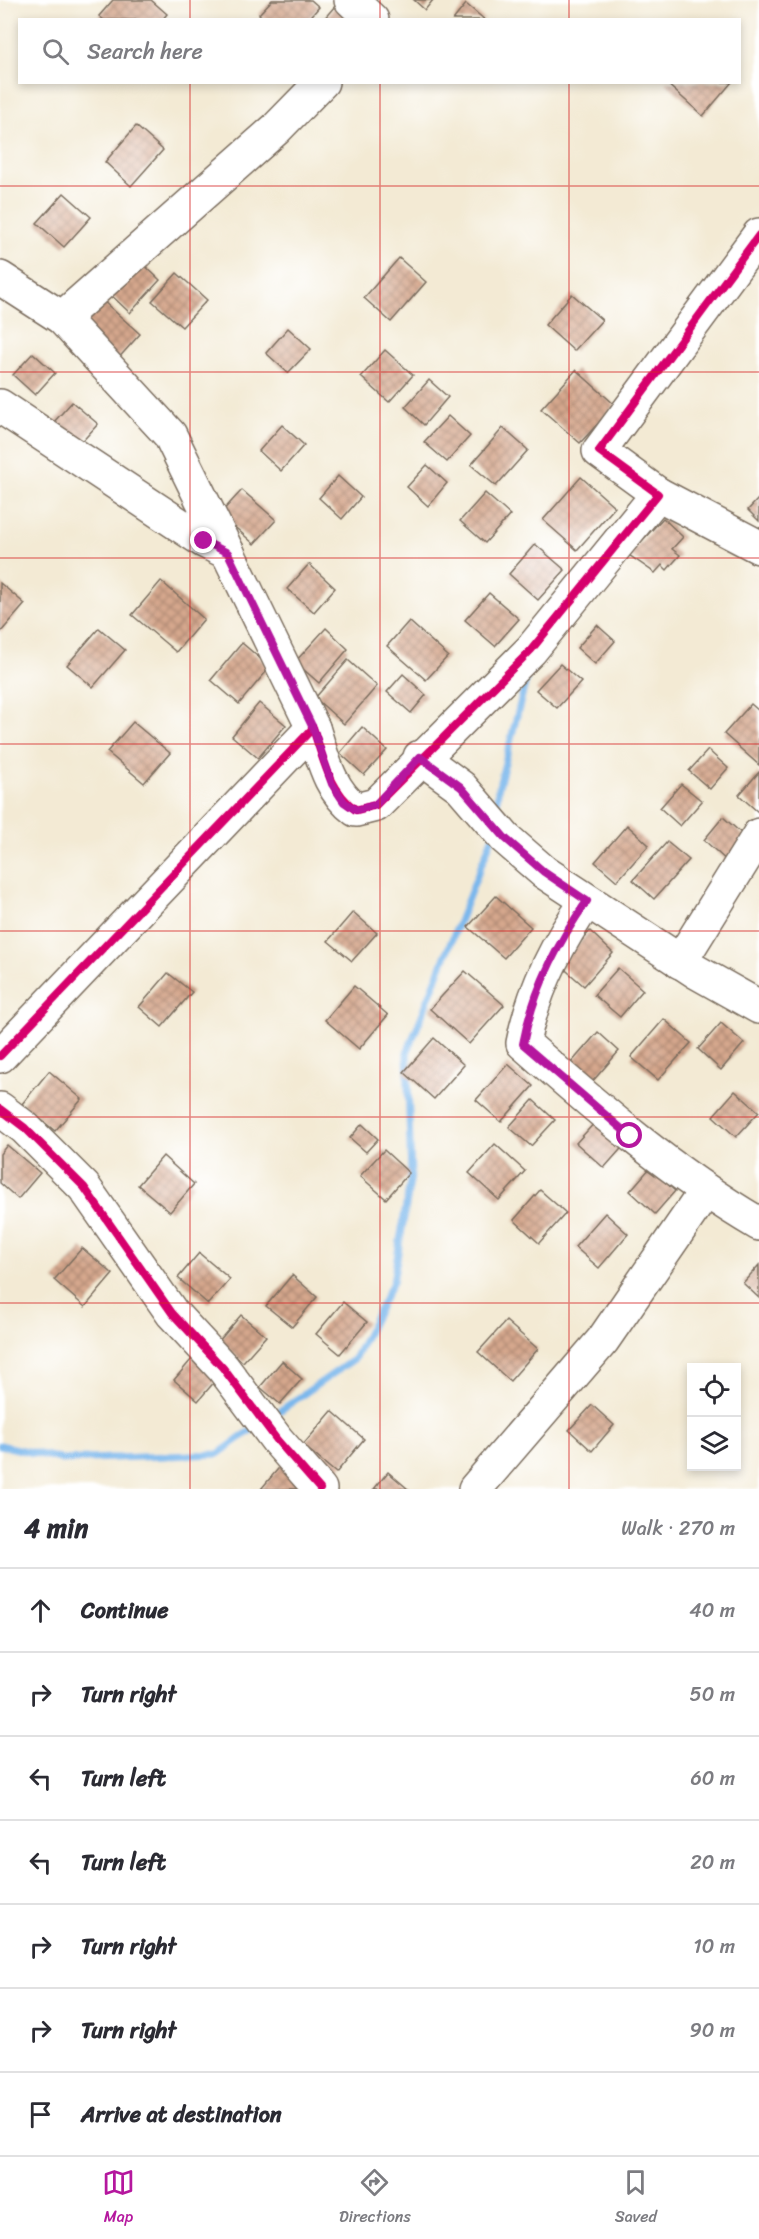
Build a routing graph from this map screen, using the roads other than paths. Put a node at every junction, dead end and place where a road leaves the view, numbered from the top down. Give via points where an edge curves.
1 (351, 0) edge
2 (370, 18) edge
3 (320, 84) edge
4 (759, 236) edge
5 (0, 278) edge
6 (62, 318) junction
7 (0, 406) edge
8 (658, 494) junction
9 (759, 547) edge
10 (228, 553) junction
11 (313, 728) junction
12 (420, 757) junction
13 (759, 835) edge
14 (587, 901) junction
15 (680, 962) junction
16 (759, 1006) edge
17 (0, 1056) edge
18 (0, 1108) edge
19 (705, 1192) junction
20 (759, 1224) edge
21 (320, 1489) edge
22 (475, 1489) edge

1 - 2 street
3 - 6 street via 276,129
4 - 8 street via 599,451
5 - 6 street
6 - 10 street via 170,435
7 - 10 street
8 - 9 street
8 - 12 street via 531,650
10 - 11 street
11 - 12 street via 332,784 344,802 356,810 375,805
11 - 17 street
12 - 14 street via 461,787 505,838 544,872
13 - 15 street
14 - 15 street
14 - 19 street via 550,960 528,1018 523,1044 630,1136
15 - 16 street
18 - 21 street via 84,1187 172,1313 223,1368
19 - 20 street
19 - 22 street via 603,1341

